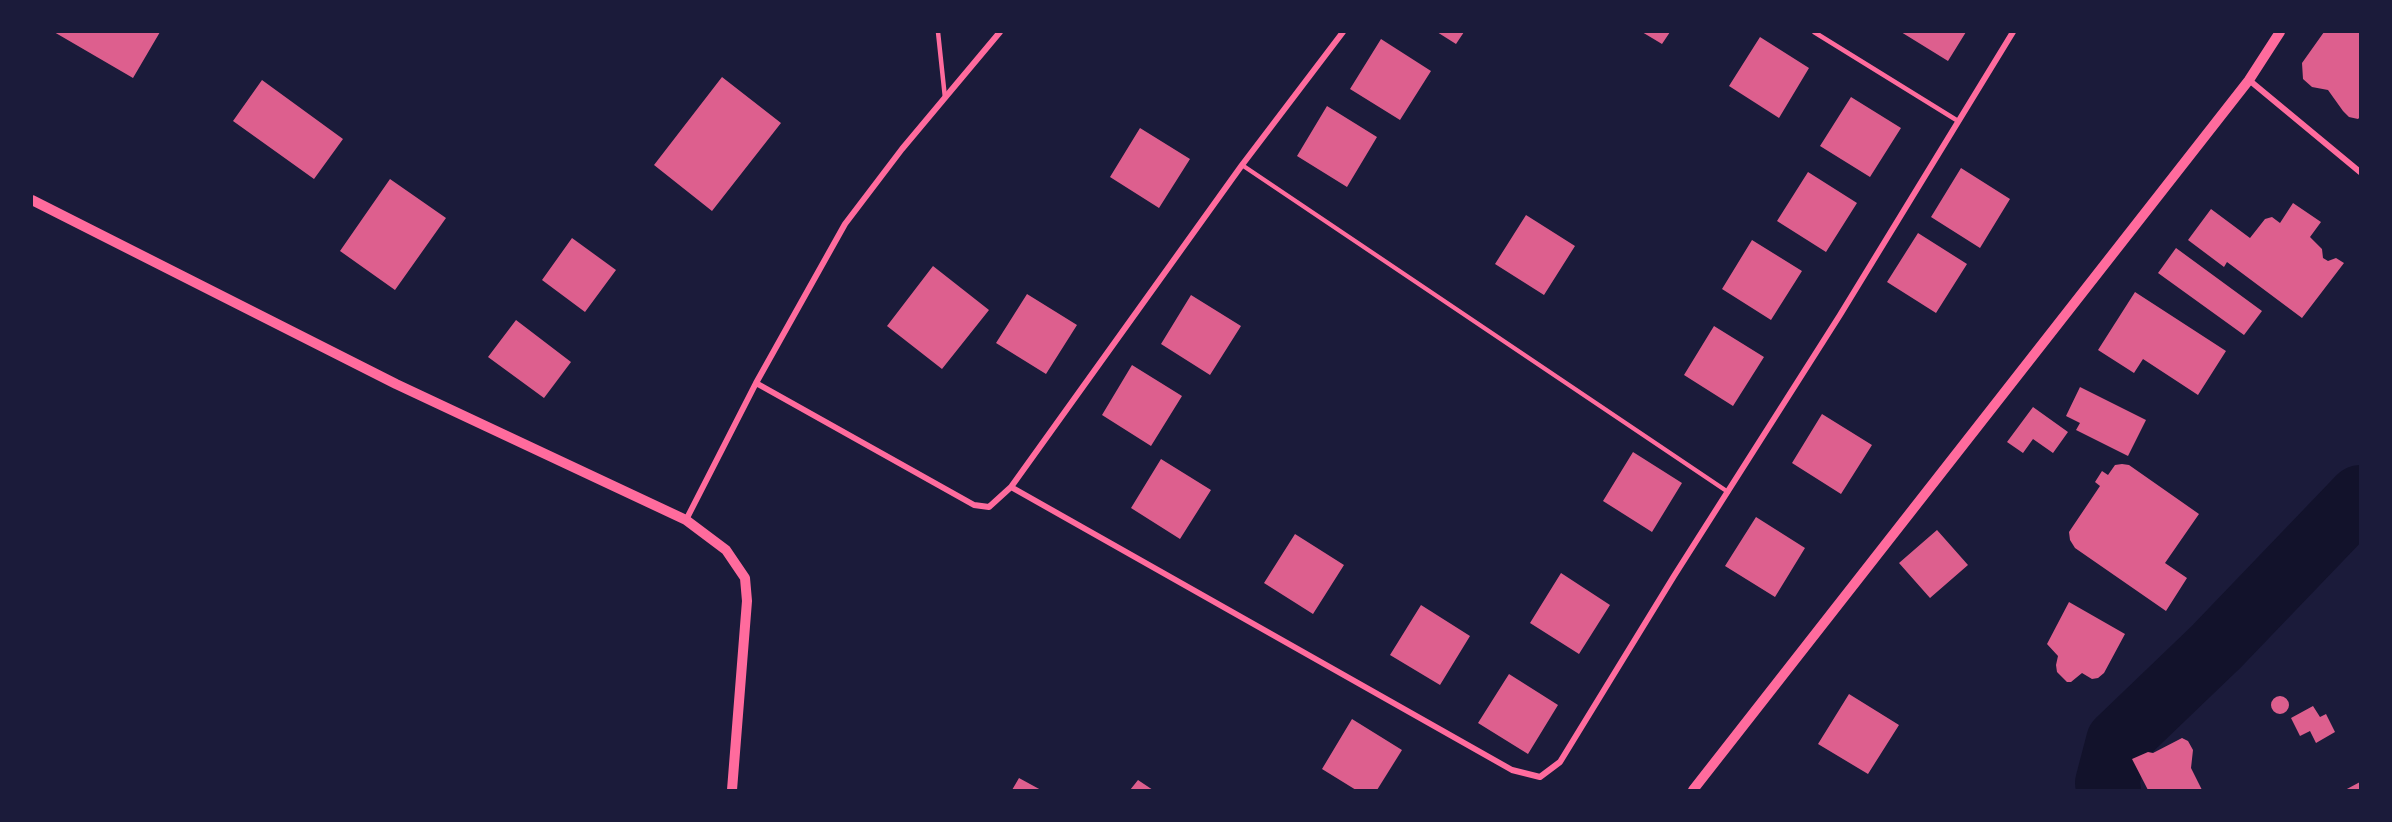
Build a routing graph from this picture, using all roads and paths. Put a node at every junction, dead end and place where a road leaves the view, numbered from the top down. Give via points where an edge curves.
1 (938, 32) edge
2 (1000, 32) edge
3 (1343, 32) edge
4 (1814, 32) edge
5 (2013, 32) edge
6 (2280, 32) edge
7 (2250, 80) junction
8 (945, 98) junction
9 (1958, 121) junction
10 (1242, 165) junction
11 (2361, 172) edge
12 (32, 200) edge
13 (756, 383) junction
14 (1011, 487) junction
15 (1728, 492) junction
16 (686, 520) junction
17 (732, 790) edge
18 (1693, 790) edge

1 - 8 lane
2 - 8 street
3 - 10 street
4 - 9 lane
5 - 9 street
6 - 7 street
7 - 11 street
7 - 18 street
8 - 13 street via 845,225
9 - 15 street
10 - 14 street
10 - 15 lane
12 - 16 street via 396,384
13 - 14 street via 974,505 989,507
13 - 16 street
14 - 15 street via 1512,771 1540,777 1560,762
16 - 17 street via 726,550 745,578 747,601

